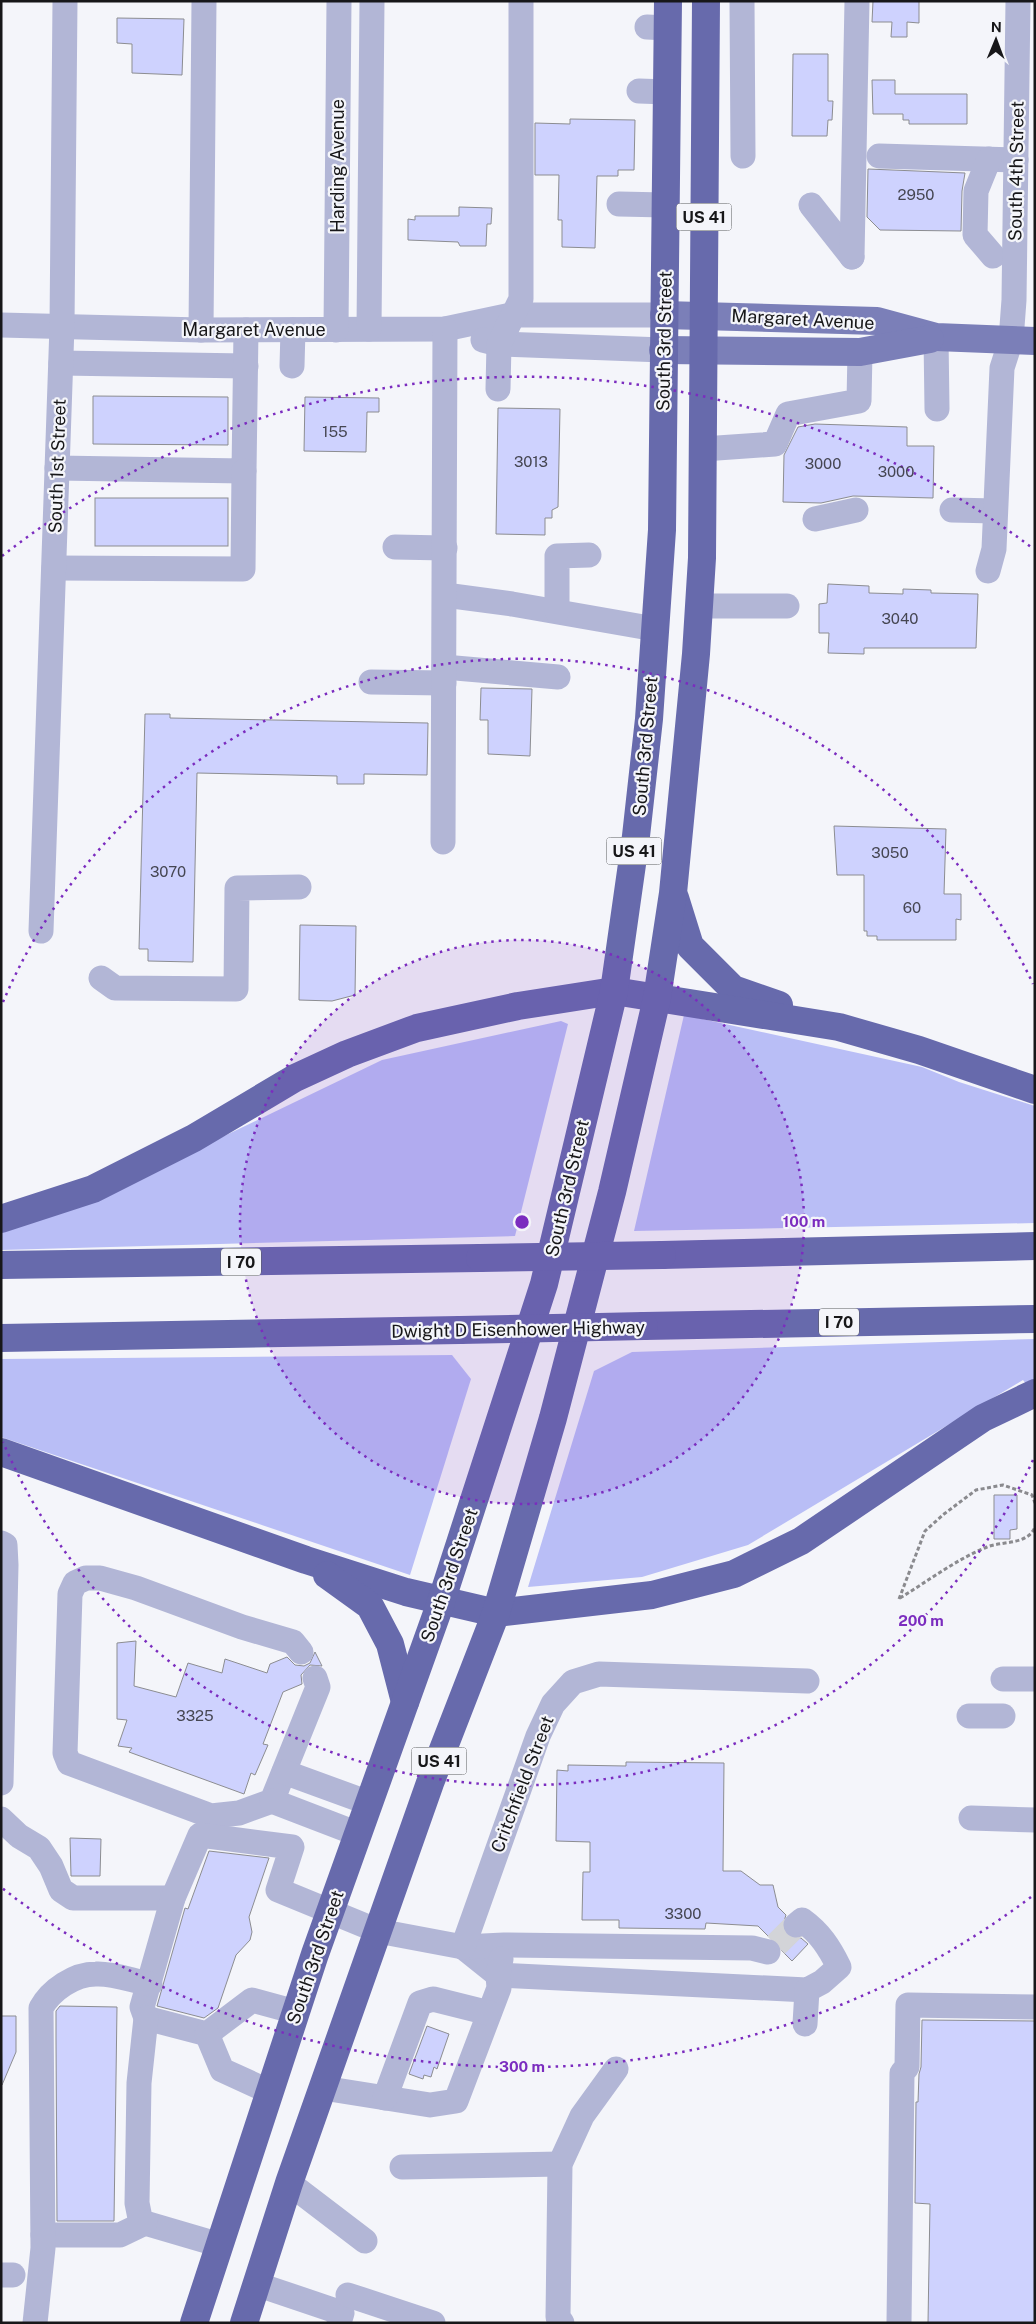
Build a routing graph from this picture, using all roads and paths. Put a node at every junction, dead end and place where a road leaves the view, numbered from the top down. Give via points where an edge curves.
1 (65, 1) edge
2 (204, 1) edge
3 (339, 1) edge
4 (372, 1) edge
5 (521, 1) edge
6 (706, 1) edge
7 (742, 1) edge
8 (857, 1) edge
9 (1018, 1) edge
10 (661, 19) edge
11 (706, 48) junction
12 (744, 50) junction
13 (639, 91) dead end
14 (666, 92) junction
15 (705, 154) junction
16 (879, 156) dead end
17 (989, 159) junction
18 (1016, 160) junction
19 (619, 204) dead end
20 (665, 205) junction
21 (811, 205) dead end
22 (993, 256) dead end
23 (512, 315) junction
24 (664, 315) junction
25 (703, 315) junction
26 (1, 325) edge
27 (62, 326) junction
28 (369, 329) junction
29 (445, 329) junction
30 (201, 330) junction
31 (246, 330) junction
32 (293, 330) junction
33 (336, 330) junction
34 (936, 338) junction
35 (1023, 341) edge
36 (499, 344) junction
37 (663, 350) junction
38 (702, 351) junction
39 (860, 352) junction
40 (61, 363) junction
41 (246, 366) junction
42 (292, 366) dead end
43 (498, 389) dead end
44 (937, 408) dead end
45 (703, 449) junction
46 (57, 468) junction
47 (244, 471) junction
48 (856, 510) dead end
49 (952, 510) dead end
50 (995, 511) junction
51 (815, 519) dead end
52 (395, 547) dead end
53 (445, 548) junction
54 (589, 555) dead end
55 (54, 568) junction
56 (988, 572) dead end
57 (445, 595) junction
58 (699, 606) junction
59 (787, 606) dead end
60 (556, 612) junction
61 (656, 628) junction
62 (444, 675) junction
63 (558, 677) dead end
64 (371, 682) dead end
65 (443, 842) dead end
66 (299, 887) dead end
67 (673, 893) junction
68 (41, 931) dead end
69 (101, 978) dead end
70 (614, 991) junction
71 (657, 998) junction
72 (839, 1027) junction
73 (1035, 1090) edge
74 (1, 1219) edge
75 (1035, 1246) edge
76 (1, 1265) edge
77 (1035, 1318) edge
78 (1, 1338) edge
79 (1035, 1393) edge
80 (1, 1452) edge
81 (1035, 1503) edge
82 (1035, 1527) edge
83 (1, 1543) edge
84 (306, 1560) junction
85 (441, 1602) junction
86 (496, 1613) junction
87 (301, 1652) dead end
88 (315, 1678) dead end
89 (1003, 1679) dead end
90 (1035, 1679) edge
91 (807, 1680) dead end
92 (405, 1702) junction
93 (969, 1716) dead end
94 (1003, 1716) dead end
95 (284, 1772) junction
96 (1, 1783) edge
97 (272, 1801) junction
98 (368, 1803) junction
99 (971, 1818) dead end
100 (1, 1819) edge
101 (1035, 1820) edge
102 (201, 1824) junction
103 (358, 1834) junction
104 (172, 1898) junction
105 (330, 1912) junction
106 (796, 1925) dead end
107 (378, 1930) junction
108 (504, 1945) junction
109 (463, 1947) junction
110 (498, 1975) junction
111 (150, 1984) junction
112 (770, 1988) junction
113 (807, 1990) junction
114 (1035, 2007) edge
115 (296, 2012) junction
116 (489, 2013) junction
117 (146, 2018) junction
118 (805, 2024) dead end
119 (207, 2034) junction
120 (616, 2069) dead end
121 (323, 2088) junction
122 (270, 2092) junction
123 (386, 2098) junction
124 (560, 2164) junction
125 (402, 2166) dead end
126 (289, 2183) junction
127 (145, 2223) junction
128 (43, 2235) junction
129 (365, 2241) dead end
130 (220, 2245) junction
131 (256, 2284) junction
132 (348, 2295) dead end
133 (35, 2323) edge
134 (194, 2323) edge
135 (244, 2323) edge
136 (339, 2323) edge
137 (433, 2323) edge
138 (562, 2323) edge
139 (899, 2323) edge

1 - 27 street, South 1st Street
2 - 30 street
3 - 33 street, Harding Avenue
4 - 28 street, Harding Avenue
5 - 23 street via 529,268 521,299
6 - 11 highway, US 41
7 - 12 street
8 - 21 street via 852,258
9 - 18 street, South 4th Street
10 - 14 highway, South 3rd Street / US 41
11 - 12 street
11 - 15 highway, US 41
12 - 15 street via 738,156
13 - 14 street
14 - 20 highway, South 3rd Street / US 41
15 - 25 highway, US 41
16 - 17 street
17 - 18 street
17 - 22 street via 976,191 975,235
18 - 35 street, South 4th Street via 1014,300
19 - 20 street
20 - 24 highway, South 3rd Street / US 41
23 - 24 street, Margaret Avenue
23 - 29 street, Margaret Avenue
23 - 36 street
24 - 25 main road, Margaret Avenue
24 - 37 highway, South 3rd Street / US 41
25 - 34 main road, Margaret Avenue via 878,322
25 - 38 highway, US 41
26 - 27 street, Margaret Avenue
27 - 30 street, Margaret Avenue
27 - 40 street, South 1st Street
28 - 29 street, Margaret Avenue
28 - 33 street, Margaret Avenue
29 - 36 street, Margaret Avenue
29 - 53 street
30 - 31 street, Margaret Avenue
31 - 32 street, Margaret Avenue
31 - 41 street
32 - 33 street, Margaret Avenue
32 - 42 street
34 - 35 main road
34 - 39 main road, Margaret Avenue
34 - 44 street
35 - 50 street, South 4th Street via 1002,368
36 - 37 street, Margaret Avenue
36 - 43 street
37 - 38 main road, Margaret Avenue
37 - 61 highway, South 3rd Street / US 41 via 662,530
38 - 39 main road, Margaret Avenue
38 - 45 highway, US 41
39 - 45 street via 859,401 788,414 775,444
40 - 41 street
40 - 46 street, South 1st Street
41 - 47 street
45 - 58 highway, US 41
46 - 47 street
46 - 55 street, South 1st Street
47 - 55 street via 243,569
48 - 51 street
49 - 50 street
50 - 56 street, South 4th Street via 994,549
52 - 53 street
53 - 57 street
54 - 60 street via 558,556
55 - 68 street, South 1st Street
57 - 60 street
57 - 62 street
58 - 59 street
58 - 67 highway, US 41
60 - 61 street
61 - 70 highway, South 3rd Street / US 41 via 636,836
62 - 63 street
62 - 64 street
62 - 65 street
66 - 69 street via 237,888 236,989 115,988
67 - 71 highway, US 41
67 - 72 highway via 690,946 733,989
70 - 71 highway
70 - 74 highway via 518,1006 417,1028 347,1054 295,1078 194,1138 93,1189
70 - 85 highway, South 3rd Street / US 41 via 544,1284
71 - 72 highway
71 - 86 highway, US 41 via 612,1192 553,1418
72 - 73 highway via 919,1050
75 - 76 highway, I 70, bridge
77 - 78 highway, Dwight D Eisenhower Highway / I 70, bridge
79 - 86 highway via 982,1418 801,1541 734,1574 652,1595
80 - 84 highway
81 - 82 path via 1032,1495 1004,1485 976,1490 925,1531 899,1599 988,1547 1018,1541 1032,1533
83 - 96 street via 6,1546 6,1565
84 - 85 highway
84 - 92 highway via 370,1606 390,1644
85 - 86 highway
85 - 92 highway, South 3rd Street / US 41
86 - 107 highway, US 41 via 430,1782
87 - 102 street via 294,1642 242,1627 136,1588 100,1578 86,1578 75,1583 70,1594 65,1753 69,1763
88 - 95 street via 318,1687
89 - 90 street
91 - 109 street, Critchfield Street via 599,1674 572,1682 553,1704 538,1736
92 - 98 highway, South 3rd Street / US 41
93 - 94 street
95 - 97 street
95 - 98 street
97 - 102 street via 226,1816 211,1816
97 - 103 street
98 - 103 highway, South 3rd Street / US 41
99 - 101 street
100 - 104 street via 38,1848 51,1866 61,1890 73,1898
102 - 104 street
102 - 105 street via 292,1847 278,1890
103 - 105 highway, South 3rd Street / US 41
104 - 111 street
105 - 107 street
105 - 115 highway, South 3rd Street / US 41
106 - 113 street via 802,1920 815,1930 828,1944 839,1967
107 - 109 street
107 - 121 highway, US 41
108 - 109 street
108 - 110 street
108 - 112 street via 772,1948
109 - 110 street
110 - 112 street
110 - 116 street via 498,1988
111 - 117 street via 142,2007
111 - 128 street via 95,1974 63,1985 48,1996 41,2008
112 - 113 street
113 - 118 street
114 - 139 street via 908,2005 907,2067 902,2073
115 - 119 street via 252,2000
115 - 122 highway, South 3rd Street / US 41
116 - 123 street via 456,2100 430,2105
116 - 123 street via 433,1999 420,2003
117 - 119 street
117 - 127 street via 139,2083 137,2203 140,2218
119 - 122 street via 222,2070
120 - 124 street via 582,2116
121 - 123 street
121 - 126 highway, US 41
122 - 130 highway, South 3rd Street / US 41
124 - 125 street
124 - 138 street via 558,2317
126 - 129 street
126 - 131 highway, US 41
127 - 128 street via 120,2235
127 - 130 street
128 - 133 street
130 - 134 highway, South 3rd Street / US 41
131 - 135 highway, US 41
131 - 136 street via 342,2313
132 - 137 street

